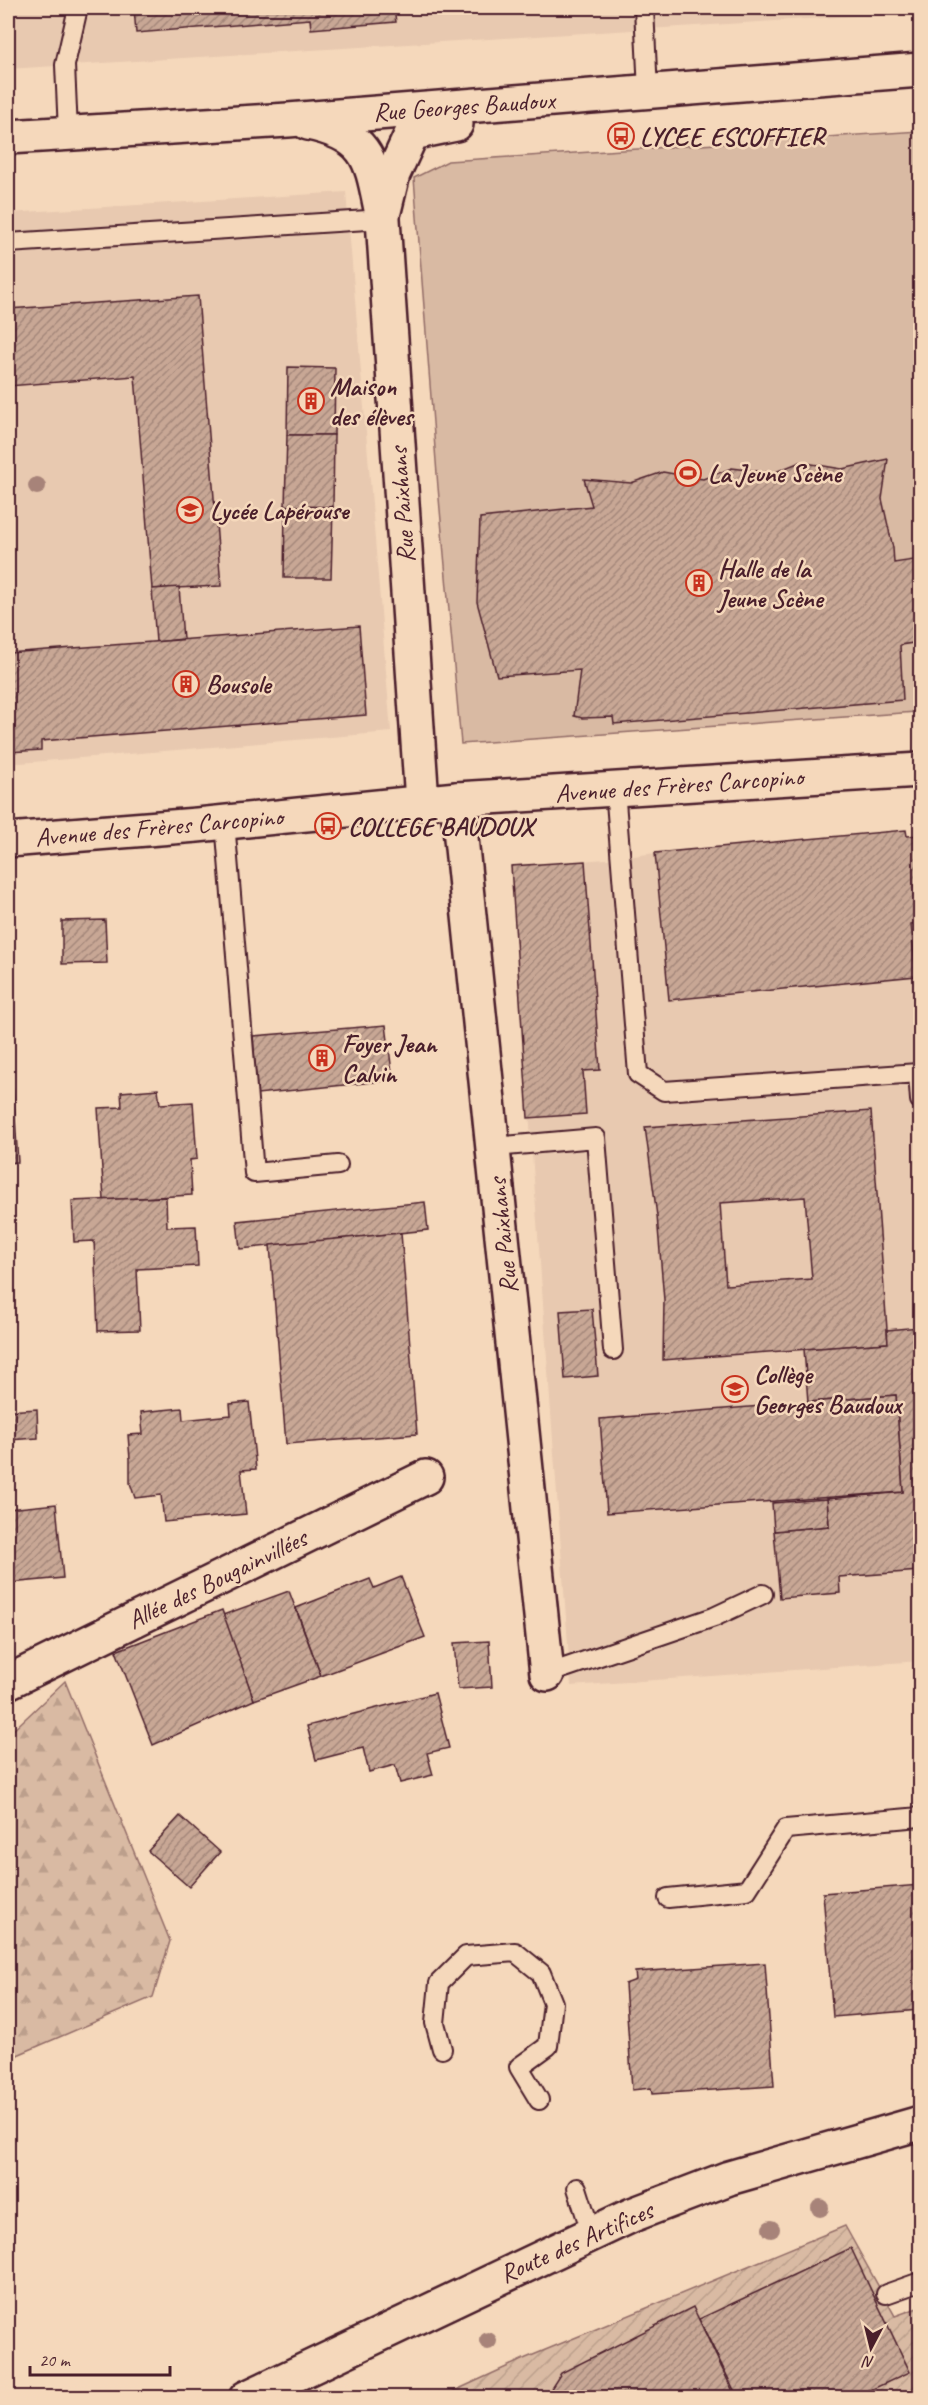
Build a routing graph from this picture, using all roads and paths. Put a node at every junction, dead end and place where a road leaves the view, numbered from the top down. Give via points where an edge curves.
1 (78, 8) edge
2 (644, 8) edge
3 (921, 70) edge
4 (648, 92) junction
5 (921, 92) edge
6 (288, 120) junction
7 (68, 132) junction
8 (8, 137) edge
9 (382, 219) junction
10 (8, 243) edge
11 (921, 770) edge
12 (615, 789) junction
13 (458, 799) junction
14 (422, 802) junction
15 (225, 822) junction
16 (8, 840) edge
17 (921, 1100) edge
18 (494, 1147) junction
19 (338, 1165) dead end
20 (613, 1350) dead end
21 (426, 1477) dead end
22 (763, 1594) dead end
23 (547, 1674) joint
24 (8, 1682) edge
25 (921, 1817) edge
26 (668, 1898) dead end
27 (442, 2049) dead end
28 (539, 2100) dead end
29 (921, 2123) edge
30 (577, 2188) dead end
31 (592, 2235) junction
32 (921, 2282) edge
33 (886, 2294) dead end
34 (246, 2397) edge

1 - 7 lane via 65,65
2 - 4 lane
3 - 4 street, Rue Georges Baudoux
4 - 6 street, Rue Georges Baudoux
5 - 9 street, Rue Georges Baudoux via 457,123 412,133 393,174
6 - 7 street, Rue Georges Baudoux
6 - 9 street, Rue Paixhans via 333,128 361,146 374,174
7 - 8 street, Rue Georges Baudoux
9 - 10 lane
9 - 14 street, Rue Paixhans
11 - 12 street, Avenue des Frères Carcopino
12 - 13 street, Avenue des Frères Carcopino
12 - 17 lane via 638,1074 664,1091 918,1073
13 - 14 street, Avenue des Frères Carcopino
13 - 18 street, Rue Paixhans
14 - 15 street, Avenue des Frères Carcopino
15 - 16 street, Avenue des Frères Carcopino
15 - 19 lane via 254,1173
18 - 20 lane via 596,1138
18 - 23 street, Rue Paixhans
21 - 24 street, Allée des Bougainvillées
22 - 23 lane via 714,1617
25 - 26 lane via 786,1829 747,1890
27 - 28 lane via 435,2023 439,1983 466,1956 515,1952 540,1972 553,2003 548,2046 519,2067
29 - 31 street, Route des Artifices via 729,2178 632,2215
30 - 31 lane
31 - 34 street, Route des Artifices
32 - 33 lane

